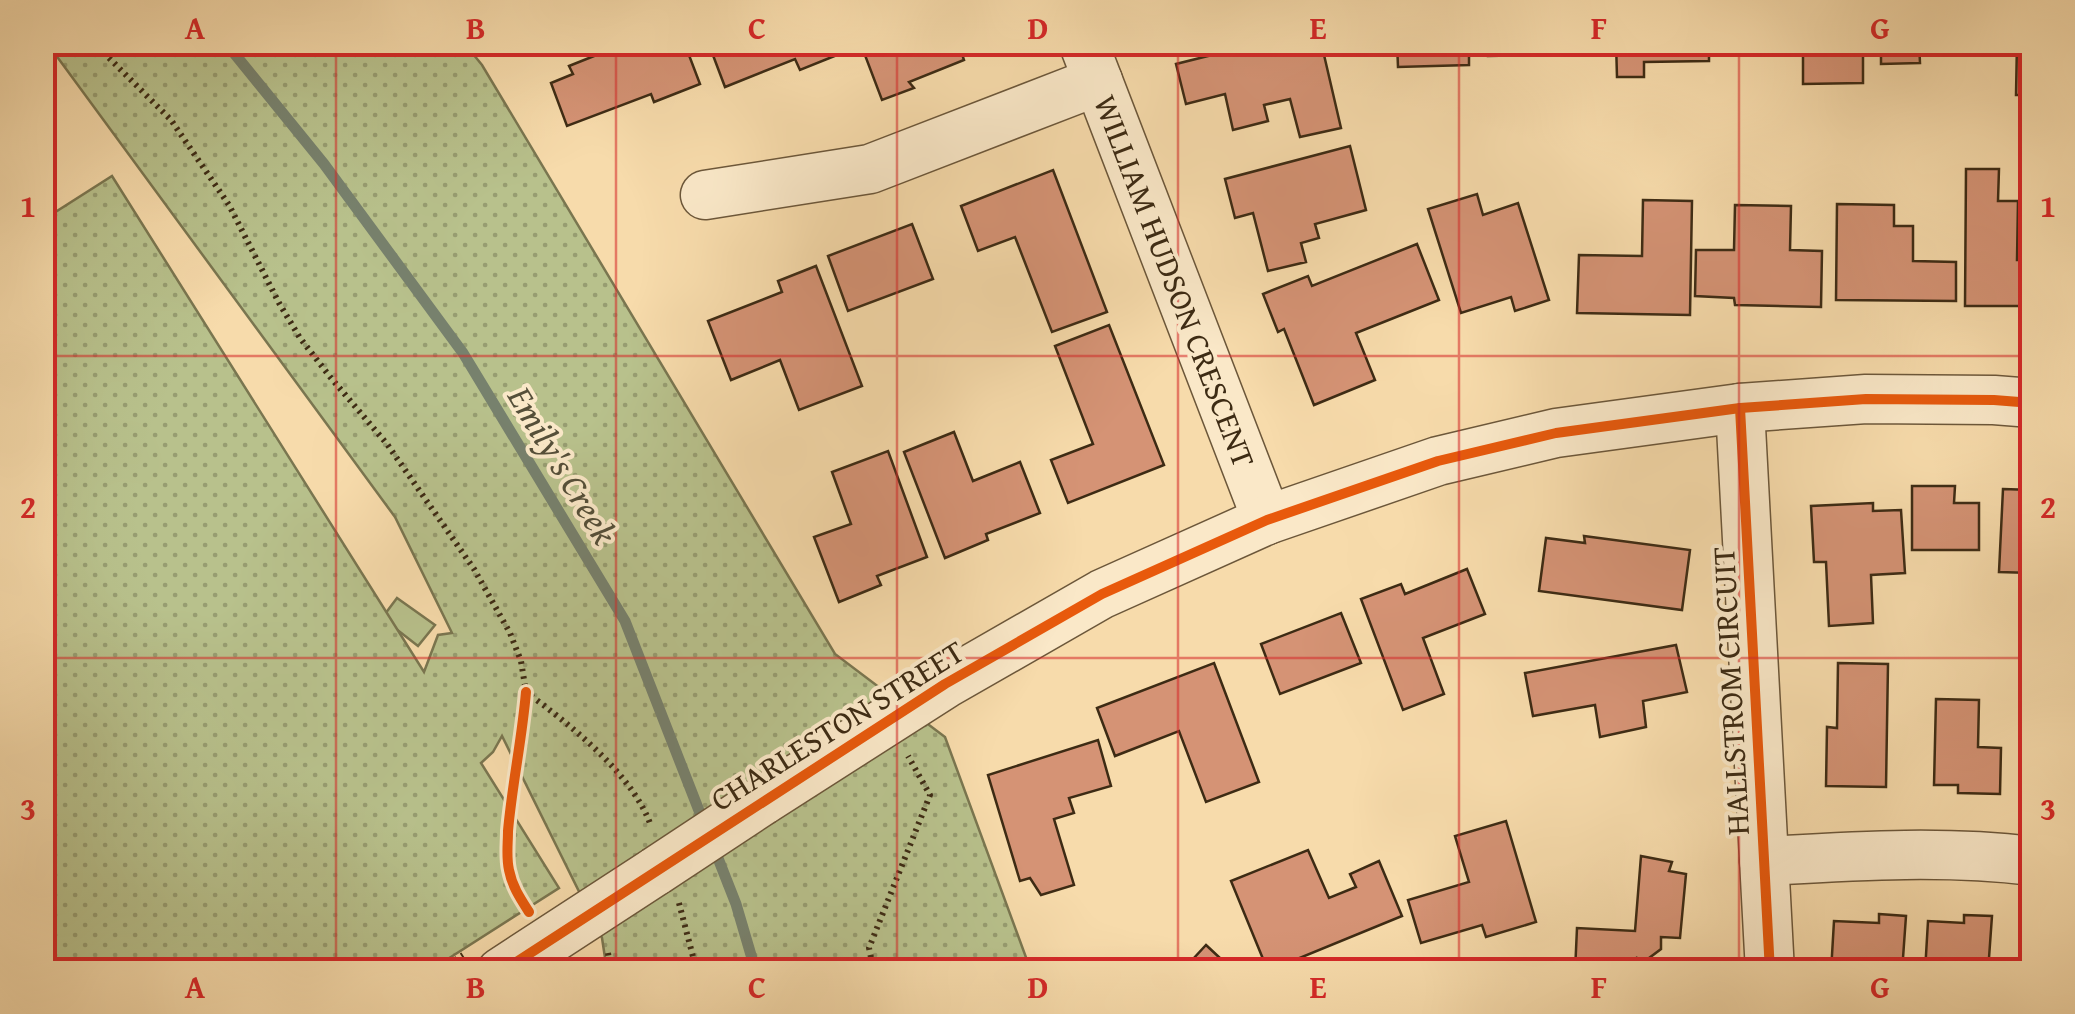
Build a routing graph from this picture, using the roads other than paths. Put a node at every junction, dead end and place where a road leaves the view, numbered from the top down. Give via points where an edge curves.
1 (1090, 62) edge
2 (705, 194) dead end
3 (2032, 403) edge
4 (1740, 408) junction
5 (1267, 520) junction
6 (2032, 860) edge
7 (1764, 861) junction
8 (501, 972) edge
9 (1770, 972) edge

1 - 2 street via 870,169
1 - 5 street, WILLIAM HUDSON CRESCENT
3 - 4 street, CHARLESTON STREET via 1866,399
4 - 5 street, CHARLESTON STREET via 1556,432 1438,461
4 - 7 street, HALLSTROM CIRCUIT
5 - 8 street, CHARLESTON STREET, bridge via 1102,594 946,684
6 - 7 street
7 - 9 street, HALLSTROM CIRCUIT

